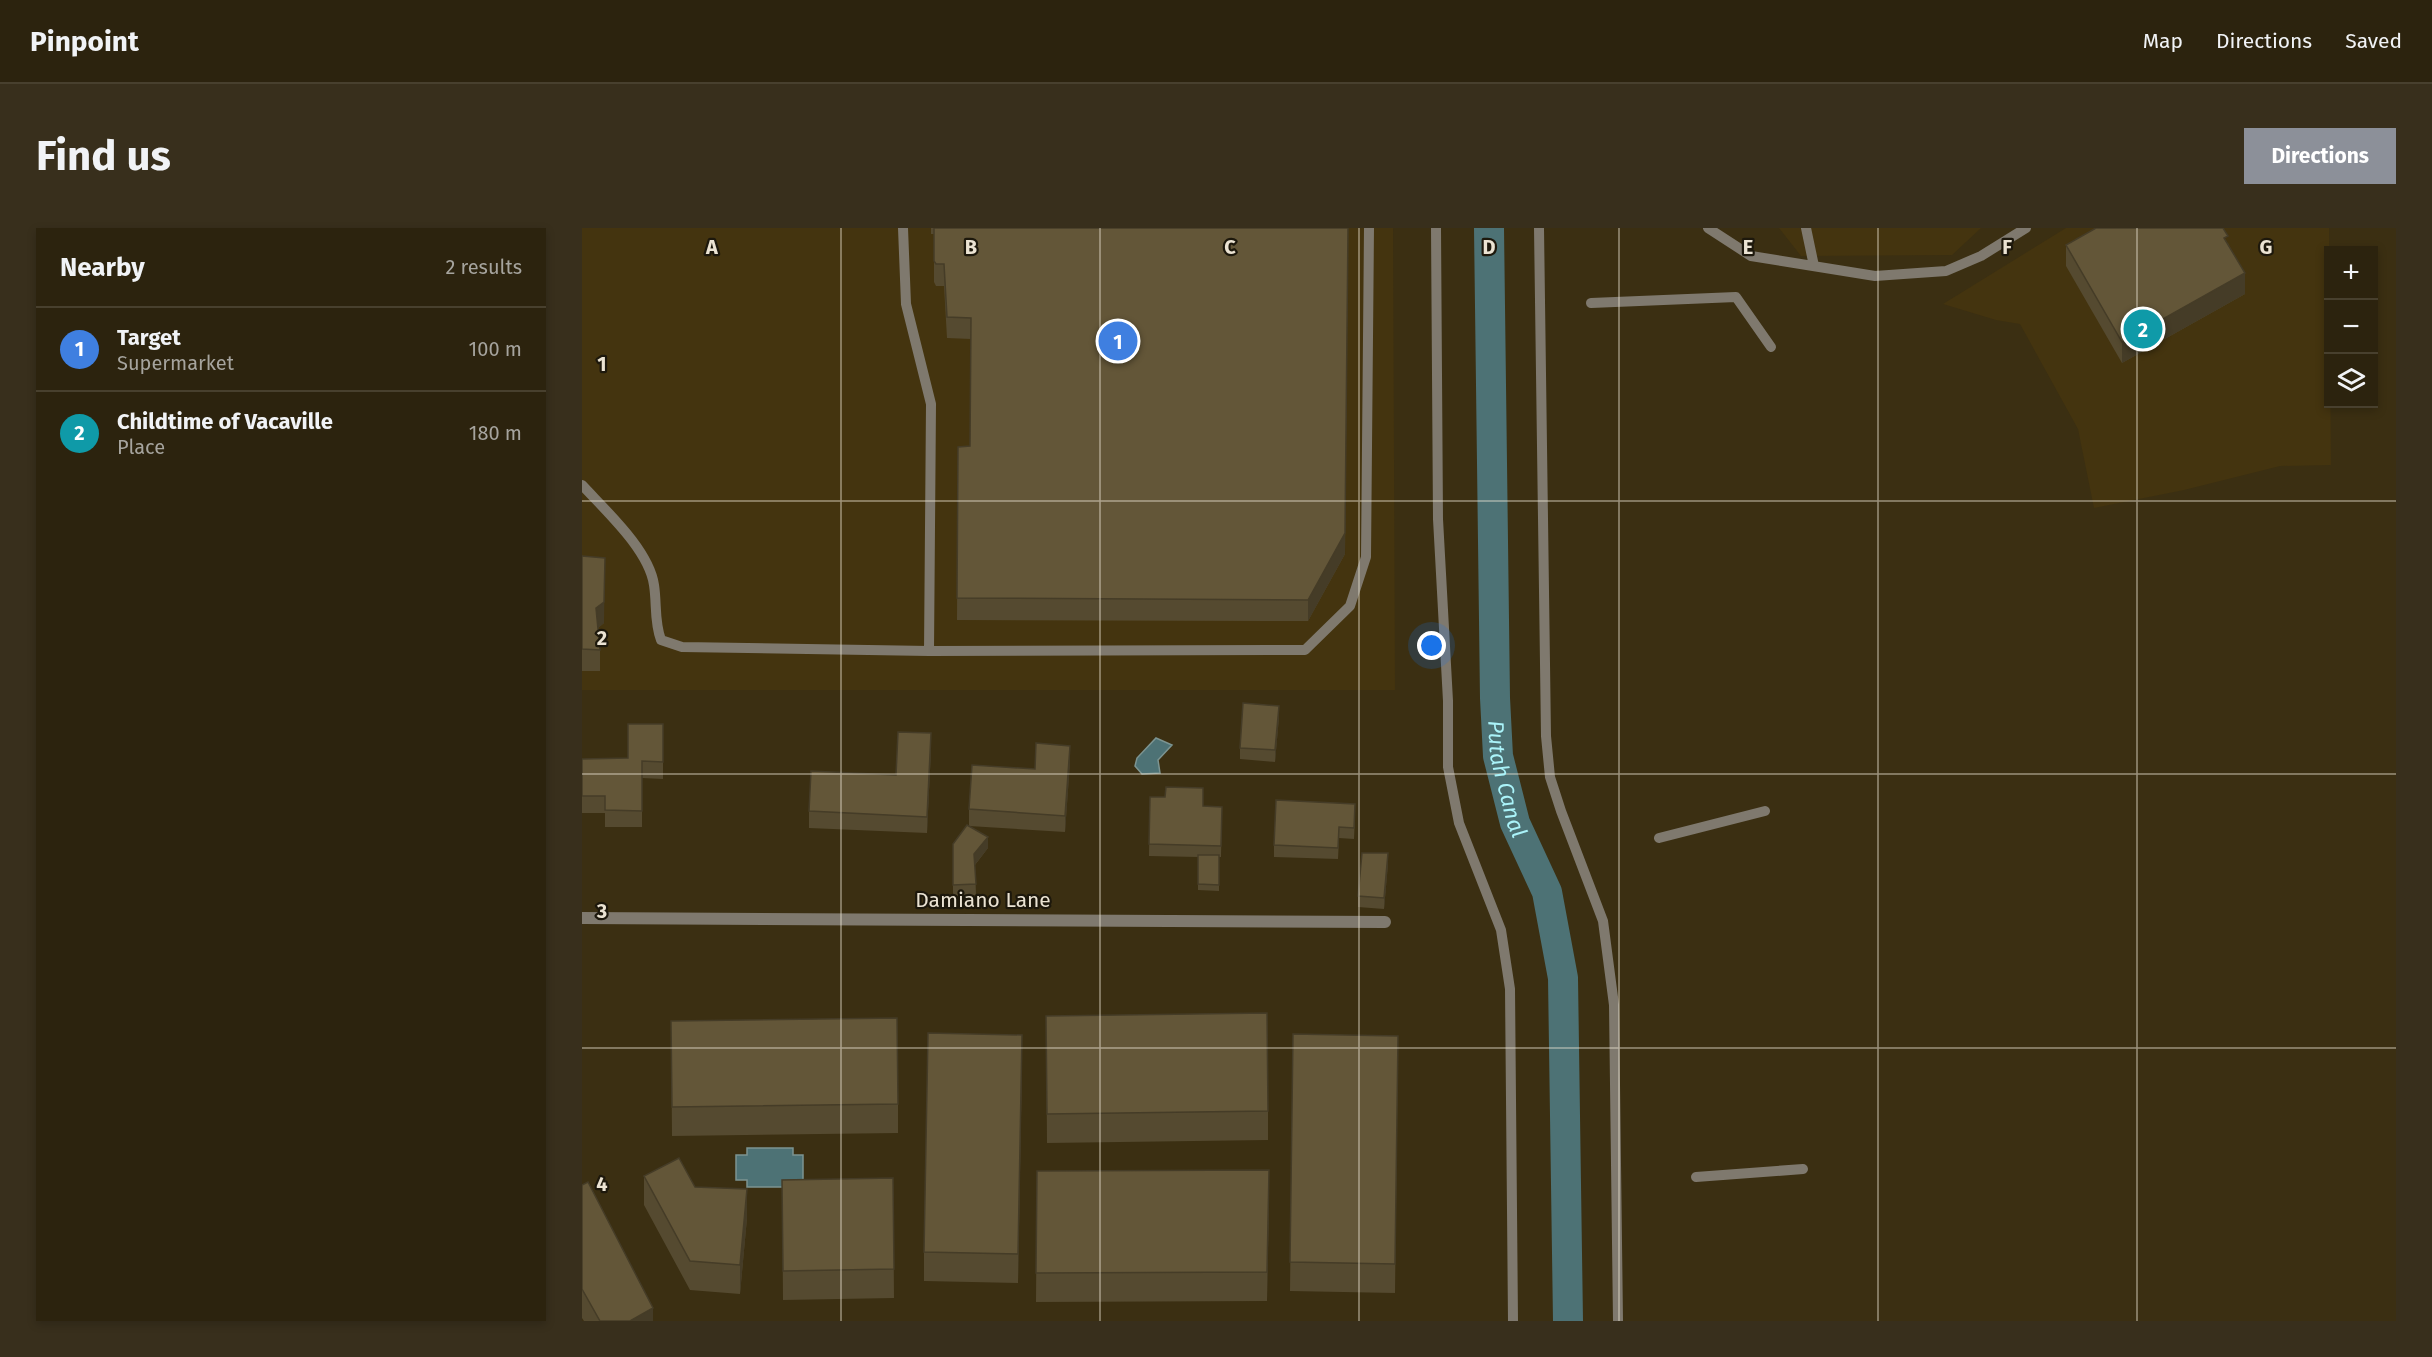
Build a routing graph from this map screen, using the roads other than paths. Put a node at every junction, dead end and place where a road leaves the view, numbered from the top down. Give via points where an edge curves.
1 (903, 228) edge
2 (1369, 228) edge
3 (1436, 228) edge
4 (1539, 228) edge
5 (1708, 228) edge
6 (2026, 228) edge
7 (1808, 229) edge
8 (1814, 266) junction
9 (1591, 303) dead end
10 (1771, 347) dead end
11 (582, 485) edge
12 (929, 651) junction
13 (1765, 811) dead end
14 (1659, 838) dead end
15 (582, 918) edge
16 (1385, 922) dead end
17 (1803, 1169) dead end
18 (1696, 1176) dead end
19 (1513, 1321) edge
20 (1618, 1321) edge

1 - 12 lane via 906,304 931,404
2 - 12 lane via 1366,557 1350,606 1305,650
3 - 19 lane via 1438,519 1448,767 1459,823 1502,930 1510,989
4 - 20 lane via 1546,736 1550,777 1604,921 1610,957
5 - 8 lane via 1751,256
6 - 8 lane via 1981,256 1947,271 1875,276
7 - 8 lane
9 - 10 lane via 1736,297
11 - 12 lane via 644,557 654,584 655,623 661,640 682,647
13 - 14 lane
15 - 16 street, Damiano Lane
17 - 18 lane

